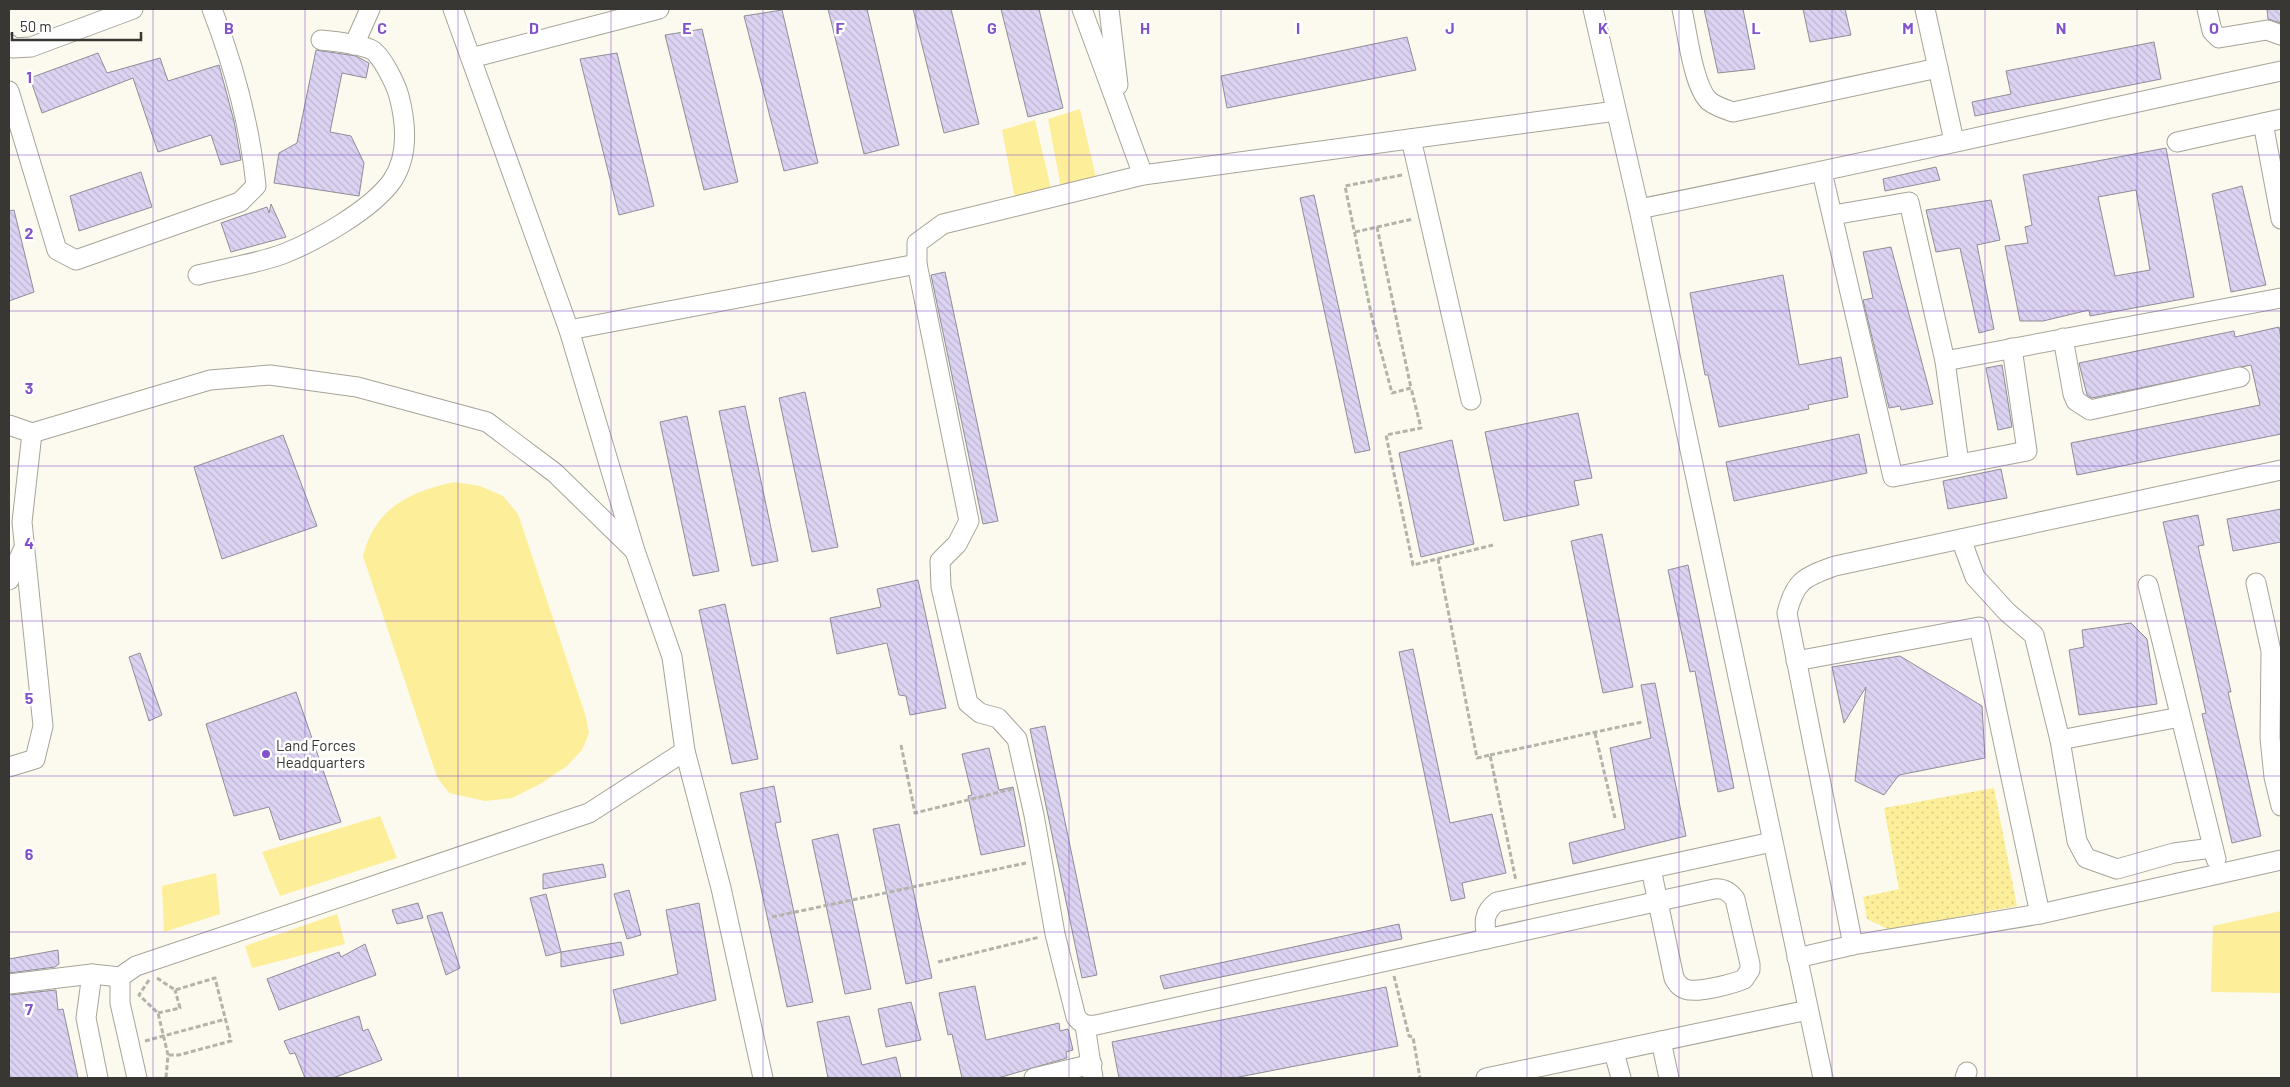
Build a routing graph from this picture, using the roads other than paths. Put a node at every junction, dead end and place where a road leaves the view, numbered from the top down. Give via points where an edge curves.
1 (133, 9) edge
2 (212, 9) edge
3 (370, 9) edge
4 (453, 9) edge
5 (659, 9) edge
6 (1082, 9) edge
7 (1109, 9) edge
8 (1593, 9) edge
9 (1682, 9) edge
10 (1925, 9) edge
11 (2206, 9) edge
12 (2281, 35) edge
13 (321, 40) dead end
14 (9, 44) edge
15 (354, 45) junction
16 (471, 58) junction
17 (1938, 68) junction
18 (2281, 71) edge
19 (9, 91) edge
20 (1616, 111) junction
21 (1121, 114) junction
22 (2281, 119) edge
23 (2263, 123) junction
24 (1411, 139) junction
25 (1954, 141) junction
26 (2177, 142) dead end
27 (1822, 172) junction
28 (1143, 175) junction
29 (1639, 209) junction
30 (1833, 215) junction
31 (2281, 219) edge
32 (917, 264) junction
33 (198, 275) dead end
34 (2281, 298) edge
35 (569, 330) junction
36 (2063, 338) junction
37 (2012, 348) junction
38 (1945, 361) junction
39 (2240, 377) dead end
40 (1471, 400) dead end
41 (9, 424) edge
42 (32, 433) junction
43 (1959, 464) junction
44 (2281, 470) edge
45 (1961, 539) junction
46 (24, 549) junction
47 (635, 551) junction
48 (9, 580) edge
49 (2256, 583) dead end
50 (2148, 586) dead end
51 (1796, 661) junction
52 (2180, 717) junction
53 (2060, 740) junction
54 (685, 751) junction
55 (9, 767) edge
56 (2281, 806) edge
57 (1772, 842) junction
58 (2212, 848) junction
59 (2281, 860) edge
60 (1651, 869) junction
61 (2220, 872) junction
62 (1658, 902) junction
63 (2040, 914) junction
64 (1487, 939) junction
65 (1852, 945) junction
66 (1797, 958) junction
67 (92, 974) junction
68 (120, 978) junction
69 (9, 984) edge
70 (1808, 1010) junction
71 (1085, 1025) junction
72 (1661, 1042) junction
73 (1614, 1052) junction
74 (1092, 1071) edge
75 (98, 1078) edge
76 (137, 1078) edge
77 (763, 1078) edge
78 (1034, 1078) edge
79 (1486, 1078) edge
80 (1621, 1078) edge
81 (1669, 1078) edge
82 (1823, 1078) edge

1 - 14 lane via 31,47 13,48
2 - 19 lane via 225,42 252,147 256,186 240,202 76,260 57,250
3 - 15 lane
4 - 16 lane
5 - 16 lane
6 - 21 lane
7 - 21 lane
8 - 20 lane
9 - 17 lane via 1700,88 1708,100 1734,112
10 - 17 lane
11 - 12 lane via 2212,31 2219,38 2266,30
13 - 15 lane
15 - 33 lane via 372,50 397,89 405,119 404,151 392,180 346,221 282,254
16 - 35 lane
17 - 25 lane
18 - 25 lane
20 - 24 lane
20 - 29 lane
21 - 28 lane
22 - 23 lane
23 - 26 lane
23 - 31 lane
24 - 28 lane
24 - 40 lane
25 - 27 lane
27 - 29 lane
27 - 30 lane
28 - 32 lane via 943,224 916,243
29 - 57 lane
30 - 38 lane via 1909,202
30 - 43 lane via 1893,477
32 - 35 lane
32 - 71 lane via 970,521 957,544 940,561 941,587 968,703 980,713 998,718 1017,739 1055,934 1076,1017
34 - 36 lane
35 - 47 lane
36 - 37 lane
36 - 39 lane via 2073,394 2076,401 2090,410
37 - 38 lane
37 - 43 lane via 2028,451
38 - 43 lane
41 - 42 lane
42 - 46 lane via 22,522
42 - 47 lane via 210,380 270,375 358,387 487,422 555,473
44 - 45 lane
45 - 51 lane via 1836,566 1811,575 1792,591 1787,613
45 - 53 lane via 1975,577 2007,612 2034,635
46 - 48 lane
46 - 55 lane via 43,726 35,759
47 - 54 lane via 672,657
49 - 56 lane via 2272,651 2270,738
50 - 52 lane
51 - 63 lane via 1979,627
51 - 65 lane
52 - 53 lane
52 - 58 lane
53 - 58 lane via 2077,841 2086,858 2117,869 2174,853
54 - 68 lane via 589,813 136,966
54 - 77 lane via 721,888
57 - 60 lane
57 - 66 lane
58 - 61 lane
59 - 61 lane
60 - 62 lane
60 - 64 lane via 1497,902 1485,914
61 - 63 lane
62 - 62 lane via 1714,889 1731,894 1735,898 1750,964 1748,975 1739,981 1721,985 1695,990 1682,988 1674,978
62 - 64 lane
63 - 65 lane
64 - 71 lane
65 - 66 lane
66 - 70 lane
67 - 68 lane
67 - 69 lane
67 - 75 lane via 86,1018
68 - 76 lane via 120,1003
70 - 72 lane
70 - 82 lane
71 - 74 lane
72 - 73 lane
72 - 81 lane
73 - 79 lane
73 - 80 lane
74 - 78 lane

